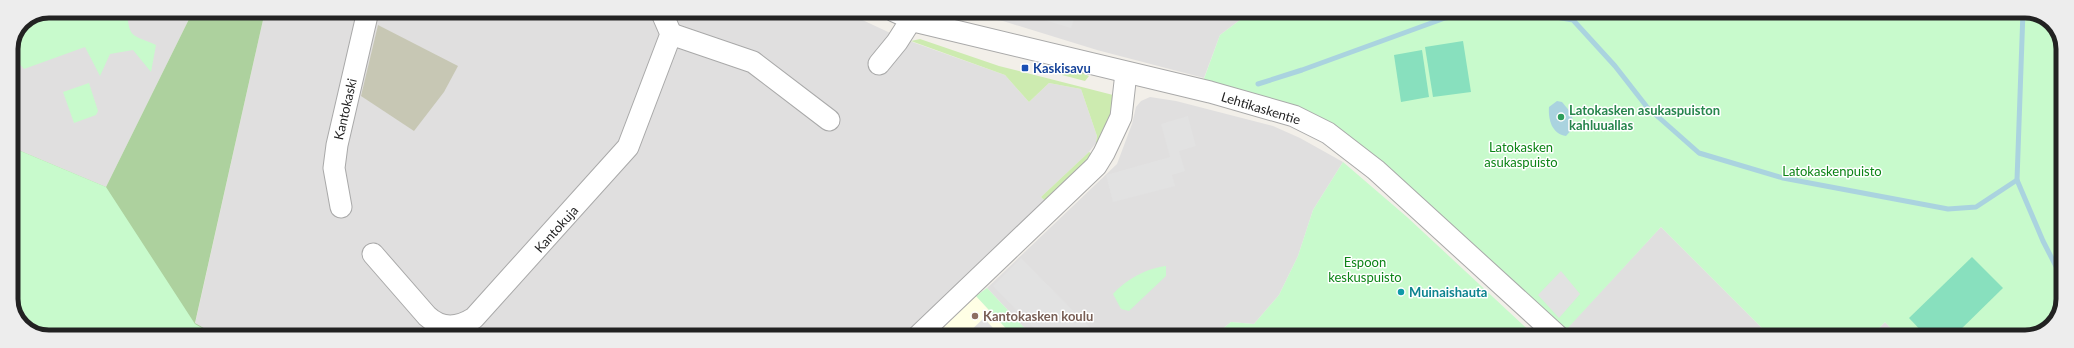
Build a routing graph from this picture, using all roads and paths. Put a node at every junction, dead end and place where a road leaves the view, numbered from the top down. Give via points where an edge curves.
1 (366, 18) edge
2 (664, 18) edge
3 (901, 18) edge
4 (914, 18) edge
5 (671, 34) junction
6 (879, 64) dead end
7 (1126, 73) junction
8 (829, 120) dead end
9 (341, 207) dead end
10 (373, 254) dead end
11 (924, 330) edge
12 (1551, 330) edge

1 - 9 street, Kantokaski via 337,145 334,168
2 - 5 street
3 - 6 street via 897,42
4 - 7 street, Lehtikaskentie
5 - 8 street via 753,62
5 - 10 street, Kantokuja via 628,147 474,318 456,326 446,327 437,324
7 - 11 street via 1121,117 1096,166
7 - 12 street, Lehtikaskentie via 1294,116 1328,133 1376,170

